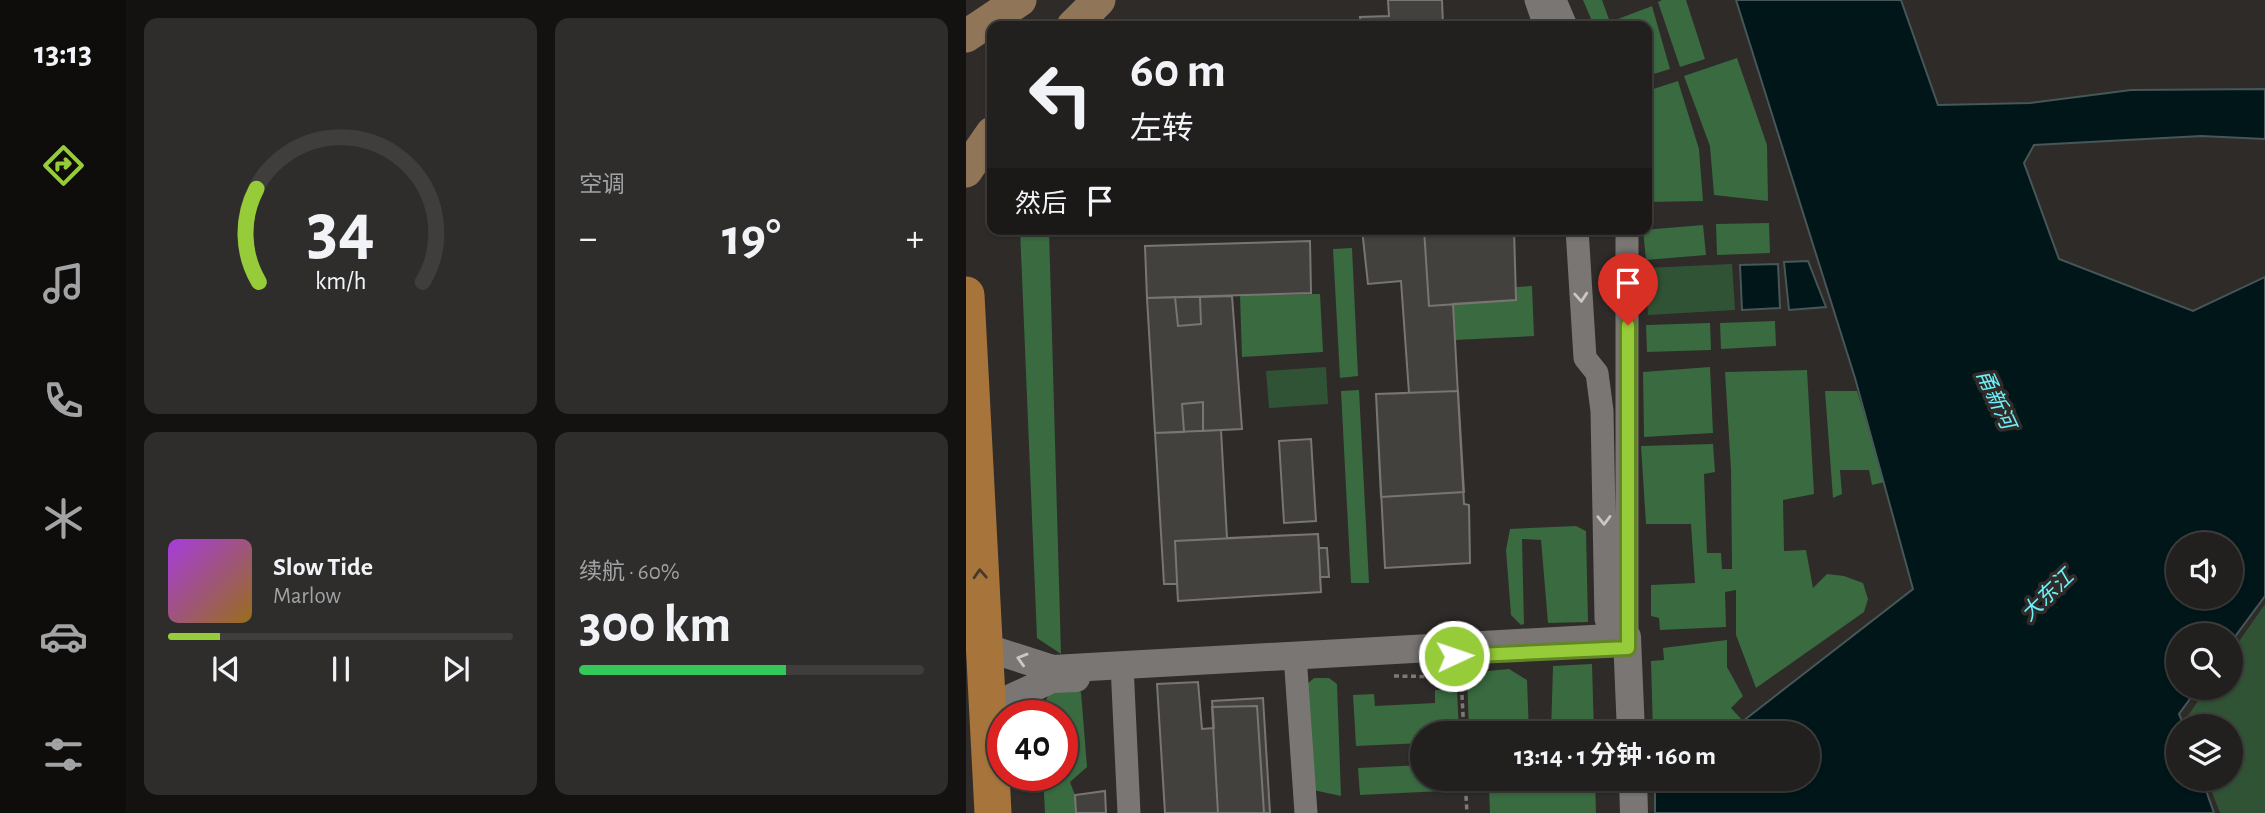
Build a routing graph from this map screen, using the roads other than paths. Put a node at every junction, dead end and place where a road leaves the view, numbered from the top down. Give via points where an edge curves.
1 (1020, 0) edge
2 (1100, 0) edge
3 (1536, 0) edge
4 (1555, 0) edge
5 (988, 21) edge
6 (1078, 21) edge
7 (1543, 21) edge
8 (1564, 21) edge
9 (987, 22) edge
10 (966, 36) edge
11 (987, 140) edge
12 (966, 171) edge
13 (1577, 235) edge
14 (1627, 235) edge
15 (966, 295) edge
16 (1620, 642) junction
17 (984, 647) junction
18 (1295, 660) junction
19 (1123, 670) junction
20 (1006, 700) edge
21 (987, 709) edge
22 (1615, 721) edge
23 (1630, 721) edge
24 (992, 791) edge
25 (1615, 791) edge
26 (1633, 791) edge
27 (993, 813) edge
28 (1129, 813) edge
29 (1306, 813) edge
30 (1616, 813) edge
31 (1634, 813) edge

1 - 5 main road
2 - 6 main road
3 - 7 street
4 - 8 street
9 - 10 main road
11 - 12 main road
13 -> 16 street via 1585,358 1597,373 1602,411 1606,619
14 - 16 street
17 -> 15 main road
16 - 18 street
16 - 22 street
16 - 23 street
19 -> 17 street via 1053,669
17 - 21 main road
18 - 19 street
18 - 29 street
19 - 20 street via 1052,679
19 - 28 street
24 - 27 main road
25 - 30 street
26 - 31 street

